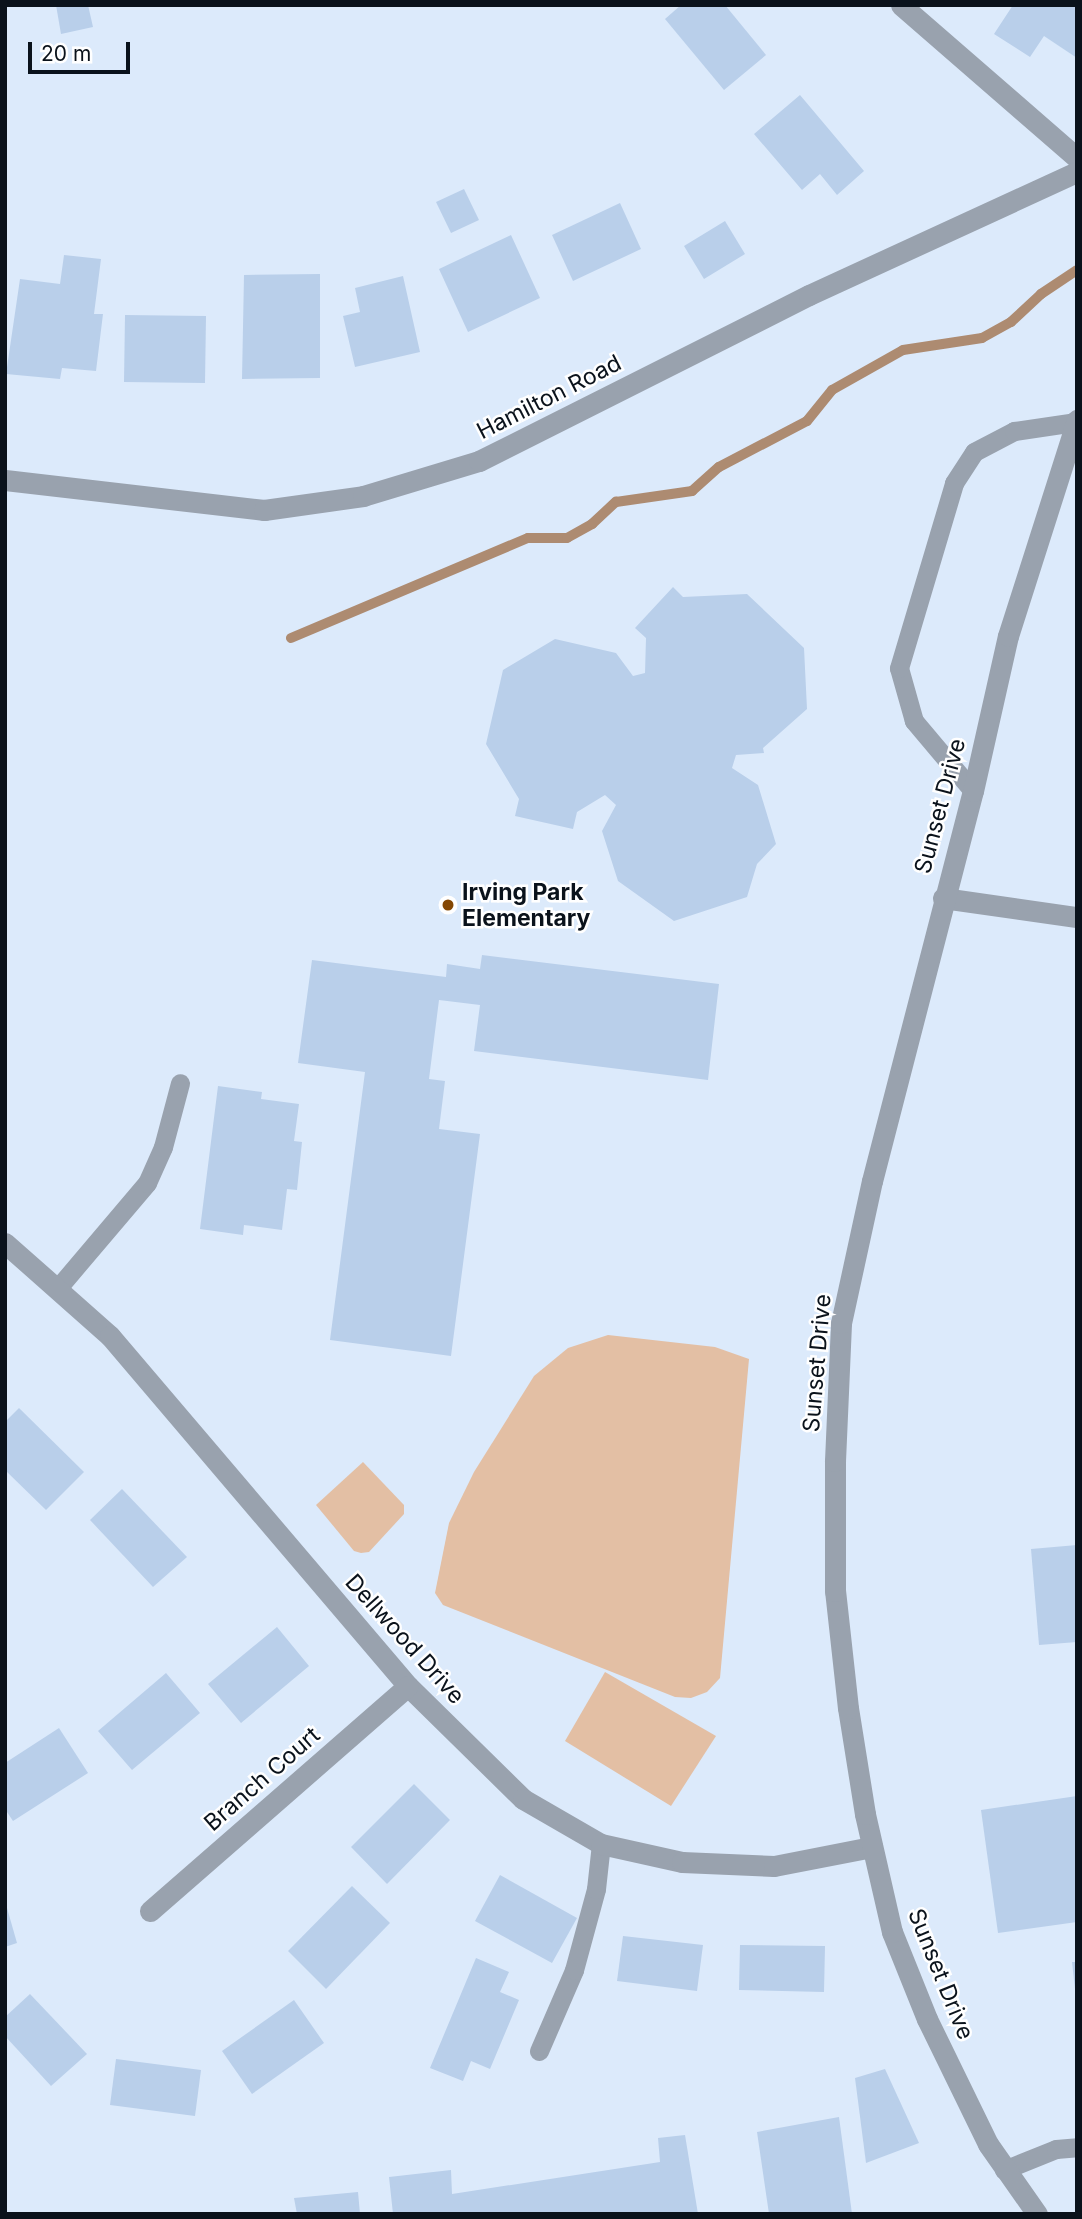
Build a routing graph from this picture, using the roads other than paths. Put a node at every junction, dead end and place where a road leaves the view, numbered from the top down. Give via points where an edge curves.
1 (901, 5) edge
2 (1077, 158) edge
3 (1077, 172) edge
4 (1076, 421) edge
5 (5, 480) edge
6 (973, 791) junction
7 (943, 898) junction
8 (1077, 916) edge
9 (180, 1083) dead end
10 (5, 1243) edge
11 (57, 1289) junction
12 (408, 1686) junction
13 (601, 1844) junction
14 (872, 1847) junction
15 (150, 1911) dead end
16 (539, 2050) dead end
17 (1077, 2147) edge
18 (1004, 2170) junction
19 (1037, 2214) edge

1 - 2 street
3 - 5 street, Hamilton Road via 809,295 479,461 363,496 264,510
4 - 6 street, Sunset Drive via 1008,636
4 - 6 lane via 1014,431 974,452 954,484 899,668 914,721
6 - 7 street, Sunset Drive
7 - 8 street
7 - 14 street, Sunset Drive via 841,1323 835,1591 848,1707
9 - 11 lane via 163,1147 147,1184
10 - 11 street, Dellwood Drive
11 - 12 street, Dellwood Drive via 110,1336
12 - 13 street, Dellwood Drive via 523,1799
12 - 15 street, Branch Court
13 - 14 street, Dellwood Drive via 681,1862 774,1866
13 - 16 lane via 596,1889 575,1970
14 - 18 street, Sunset Drive via 892,1932 927,2019
17 - 18 lane via 1056,2149
18 - 19 street, Sunset Drive

